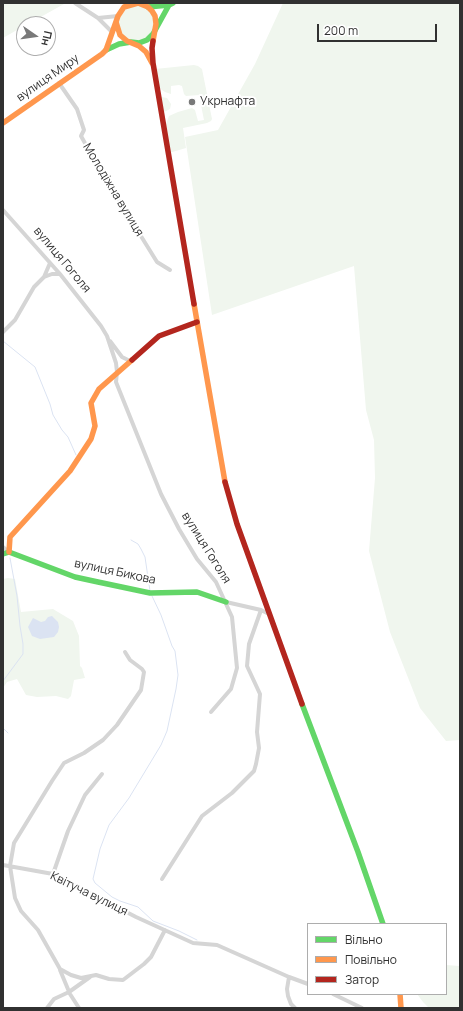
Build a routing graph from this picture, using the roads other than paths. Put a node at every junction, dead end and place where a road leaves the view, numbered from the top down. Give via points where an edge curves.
1 (75, 3) edge
2 (171, 4) edge
3 (148, 7) junction
4 (98, 18) junction
5 (117, 19) junction
6 (155, 29) junction
7 (112, 32) junction
8 (124, 39) junction
9 (131, 42) junction
10 (106, 50) junction
11 (153, 63) junction
12 (59, 83) junction
13 (3, 123) edge
14 (3, 210) edge
15 (50, 263) junction
16 (170, 270) dead end
17 (60, 274) junction
18 (44, 277) junction
19 (196, 322) junction
20 (3, 332) edge
21 (107, 336) junction
22 (130, 361) junction
23 (117, 372) junction
24 (3, 547) edge
25 (9, 552) junction
26 (3, 554) edge
27 (226, 602) junction
28 (261, 610) junction
29 (269, 614) junction
30 (125, 652) dead end
31 (211, 712) dead end
32 (102, 774) dead end
33 (3, 865) edge
34 (10, 866) junction
35 (53, 874) junction
36 (162, 879) dead end
37 (383, 923) edge
38 (165, 930) junction
39 (60, 969) junction
40 (92, 976) junction
41 (289, 977) junction
42 (307, 984) edge
43 (69, 992) junction
44 (335, 995) edge
45 (400, 995) edge
46 (47, 1008) edge
47 (79, 1008) edge
48 (295, 1008) edge
49 (362, 1008) edge
50 (401, 1008) edge

1 - 4 street
2 - 3 street
2 - 6 street
3 - 5 street via 138,3 129,5 120,11
3 - 6 street via 155,16
4 - 5 street
4 - 7 street
5 - 7 street
5 - 8 street via 118,30
6 - 9 street via 147,40
6 - 11 street
7 - 8 street
7 - 10 street
8 - 9 street
9 - 10 street, вулиця Миру
9 - 11 street via 146,52
10 - 12 street, вулиця Миру
11 - 19 street
12 - 13 street, вулиця Миру
12 - 16 street, Молодіжна вулиця via 77,109 84,130 80,136 100,170 156,262
14 - 15 street, вулиця Гоголя
15 - 17 street, вулиця Гоголя
15 - 18 street
17 - 18 street
17 - 21 street, вулиця Гоголя
18 - 20 street via 34,287 15,320
19 - 22 street via 159,336
19 - 29 street via 226,488
21 - 22 street via 122,357
21 - 23 street, вулиця Гоголя
22 - 23 street
23 - 25 street via 99,389 91,403 95,426 91,439 70,471 10,536
23 - 27 street, вулиця Гоголя via 116,382 161,494 197,559 216,582
24 - 25 street
25 - 26 street
25 - 27 street, вулиця Бикова via 98,582 150,593 197,592
27 - 28 street
27 - 31 street, вулиця Гоголя via 232,617 237,668 230,689
28 - 29 street
28 - 36 street via 249,644 247,666 260,694 257,732 259,748 254,771 232,793 202,816
29 - 37 street
30 - 34 street via 144,672 141,690 117,725 103,740 64,763 14,843
32 - 35 street via 85,795 68,831
33 - 34 street, Квітуча вулиця
34 - 35 street, Квітуча вулиця
34 - 39 street via 15,898 21,911 38,930
35 - 38 street, Квітуча вулиця
38 - 40 street via 151,957 123,980
38 - 41 street, Квітуча вулиця via 193,943 217,945
39 - 40 street via 81,978
39 - 43 street
40 - 43 street
41 - 42 street, Квітуча вулиця
41 - 48 street via 288,996
43 - 46 street via 54,999
43 - 47 street
44 - 49 street
45 - 50 street

